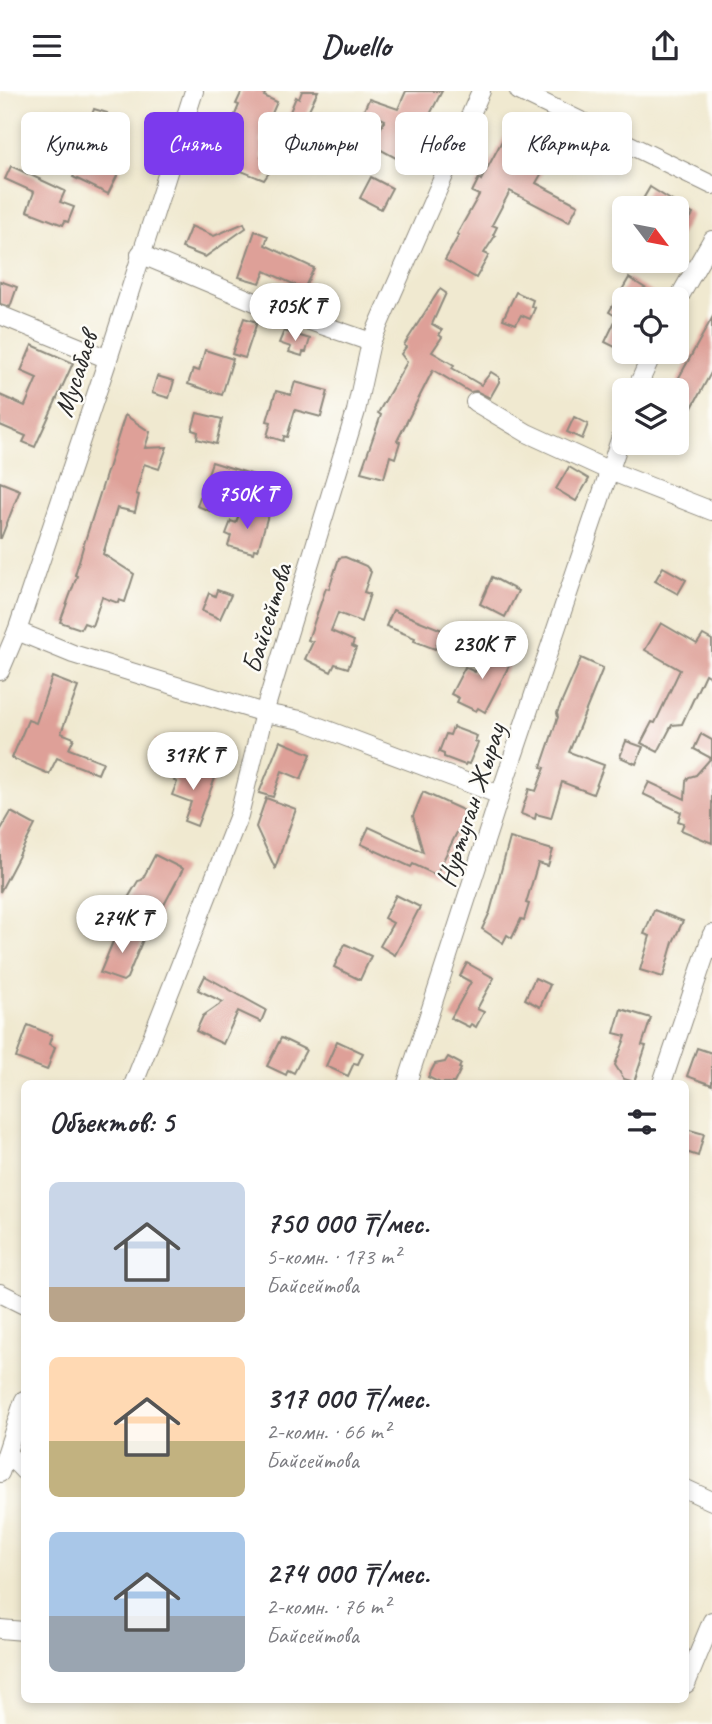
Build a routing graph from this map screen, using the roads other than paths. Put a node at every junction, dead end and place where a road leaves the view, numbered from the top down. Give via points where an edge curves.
1 (194, 91) edge
2 (481, 91) edge
3 (519, 91) edge
4 (712, 185) edge
5 (712, 240) edge
6 (140, 254) junction
7 (685, 287) edge
8 (0, 315) edge
9 (371, 342) junction
10 (108, 359) junction
11 (475, 402) dead end
12 (615, 455) edge
13 (610, 471) junction
14 (712, 511) edge
15 (17, 631) junction
16 (0, 671) edge
17 (264, 713) junction
18 (500, 795) junction
19 (712, 934) edge
20 (135, 1080) edge
21 (408, 1080) edge
22 (663, 1080) edge
23 (0, 1293) edge
24 (21, 1304) edge
25 (21, 1409) edge
26 (7, 1453) junction
27 (21, 1468) edge
28 (0, 1473) edge
29 (689, 1490) edge
30 (712, 1501) edge
31 (712, 1621) edge
32 (0, 1629) edge
33 (21, 1631) edge
34 (689, 1677) edge

1 - 6 street, Мусабаев
2 - 9 street, Байсейтова
3 - 4 street
5 - 7 street
6 - 9 street via 255,303
6 - 10 street, Мусабаев
8 - 10 street
9 - 17 street, Байсейтова via 356,411
10 - 15 street, Мусабаев
11 - 13 street via 527,433
12 - 13 street, Нуртуган Жырау
13 - 14 street
13 - 18 street, Нуртуган Жырау
15 - 16 street, Мусабаев
15 - 17 street via 73,654
17 - 18 street via 301,720
17 - 20 street, Байсейтова via 239,815
18 - 21 street, Нуртуган Жырау
19 - 22 street
23 - 24 street
25 - 26 street
26 - 27 street
26 - 28 street
29 - 30 street
31 - 34 street
32 - 33 street

